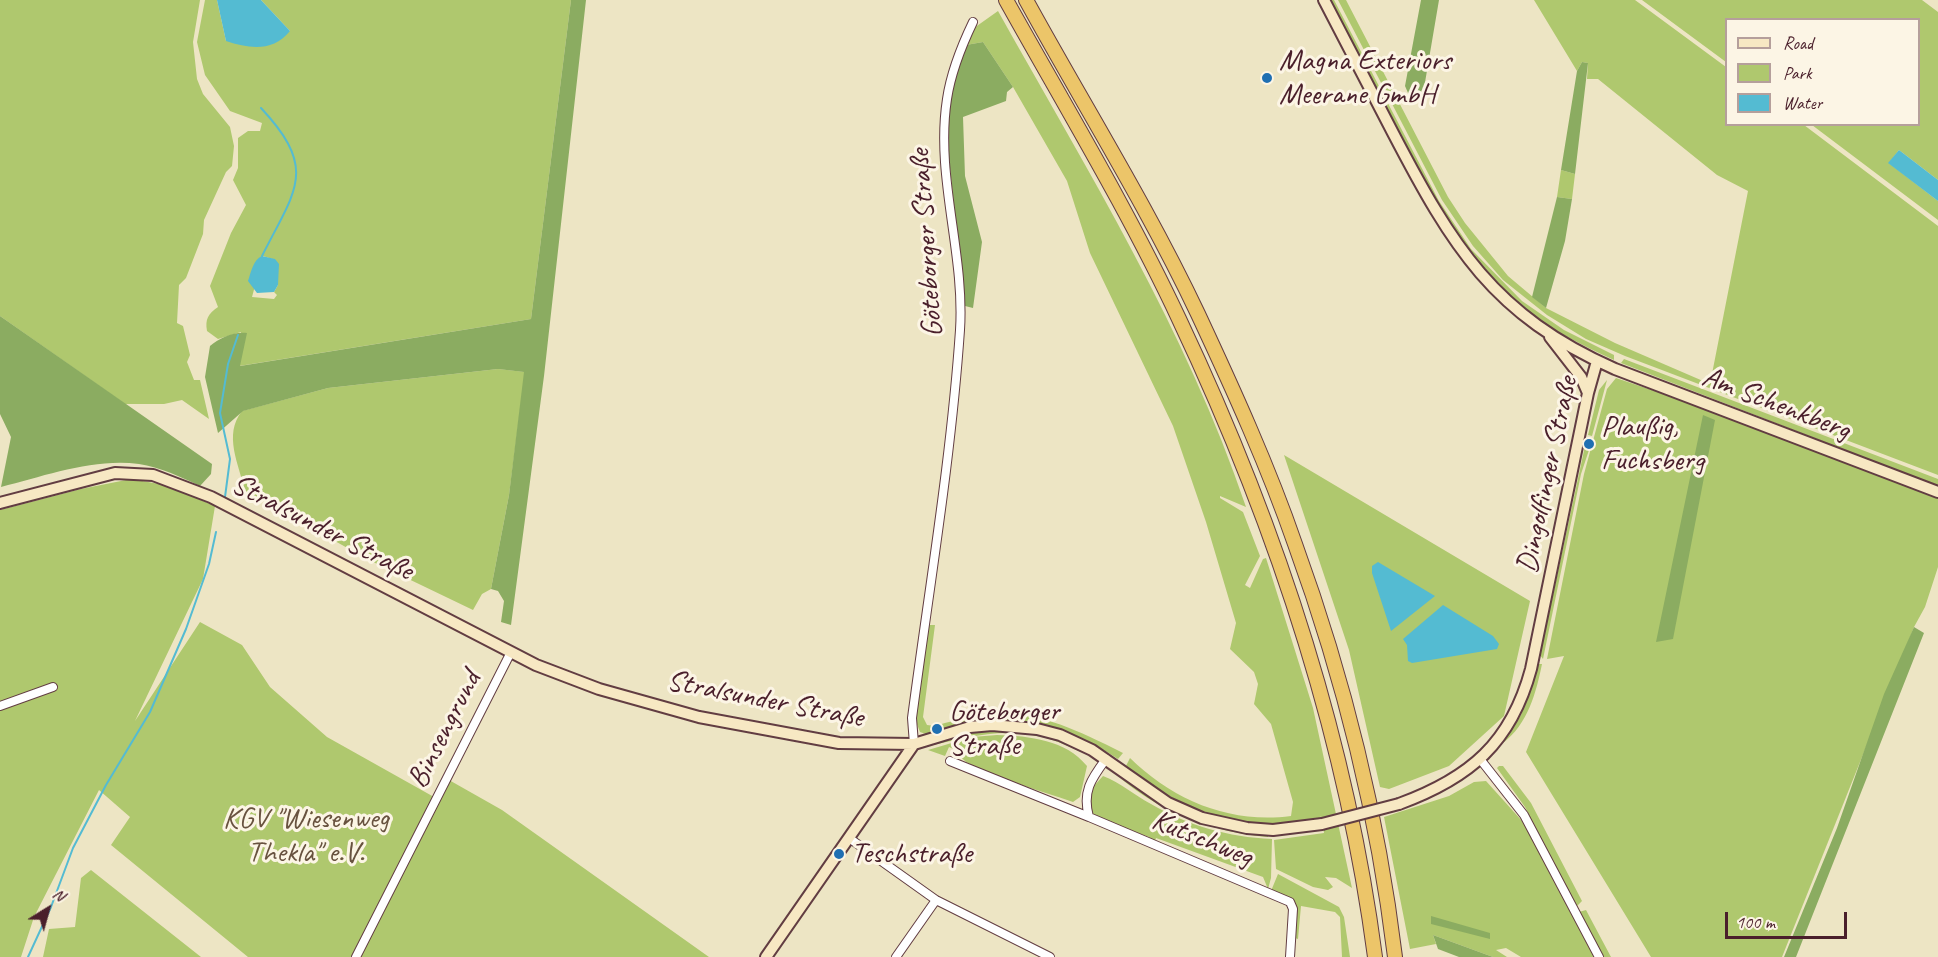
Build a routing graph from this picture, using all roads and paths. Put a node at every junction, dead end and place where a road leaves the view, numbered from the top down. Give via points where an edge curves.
1 (1006, 0) edge
2 (1026, 0) edge
3 (1324, 0) edge
4 (973, 22) dead end
5 (1546, 332) junction
6 (1598, 361) junction
7 (1588, 393) junction
8 (1938, 492) edge
9 (0, 503) edge
10 (512, 652) junction
11 (53, 687) dead end
12 (0, 706) edge
13 (914, 744) junction
14 (1106, 759) junction
15 (1480, 759) junction
16 (950, 761) dead end
17 (1089, 817) junction
18 (849, 838) junction
19 (936, 900) junction
20 (356, 957) edge
21 (766, 957) edge
22 (896, 957) edge
23 (1050, 957) edge
24 (1290, 957) edge
25 (1375, 957) edge
26 (1395, 957) edge
27 (1599, 957) edge

1 - 25 highway via 1138,237 1246,470 1284,575 1325,713 1359,859
2 - 26 highway via 1197,314 1295,542 1347,715 1378,849
3 - 5 street, Dingolfinger Straße via 1430,205 1453,241 1496,291
4 - 13 street, Göteborger Straße via 958,55 946,100 946,166 956,241 960,330 942,507 912,718
5 - 6 street, Dingolfinger Straße
5 - 7 street via 1581,377
6 - 7 street, Dingolfinger Straße
6 - 8 street, Am Schenkberg
7 - 15 street, Dingolfinger Straße via 1525,691 1515,713
9 - 10 street, Stralsunder Straße via 115,473 168,480 243,513
10 - 13 street, Stralsunder Straße via 567,678 699,717 839,743
10 - 20 street, Binsengrund
11 - 12 street
13 - 14 street, Stralsunder Straße via 970,727 1012,725 1060,735
13 - 18 street
14 - 15 street, Stralsunder Straße, bridge via 1168,802 1220,823 1273,830 1322,824 1399,804 1456,779
14 - 17 street via 1089,783
15 - 27 street via 1524,815
16 - 17 street, Kutschweg
17 - 24 street, Kutschweg via 1290,902
18 - 19 street
18 - 21 street
19 - 22 street
19 - 23 street

